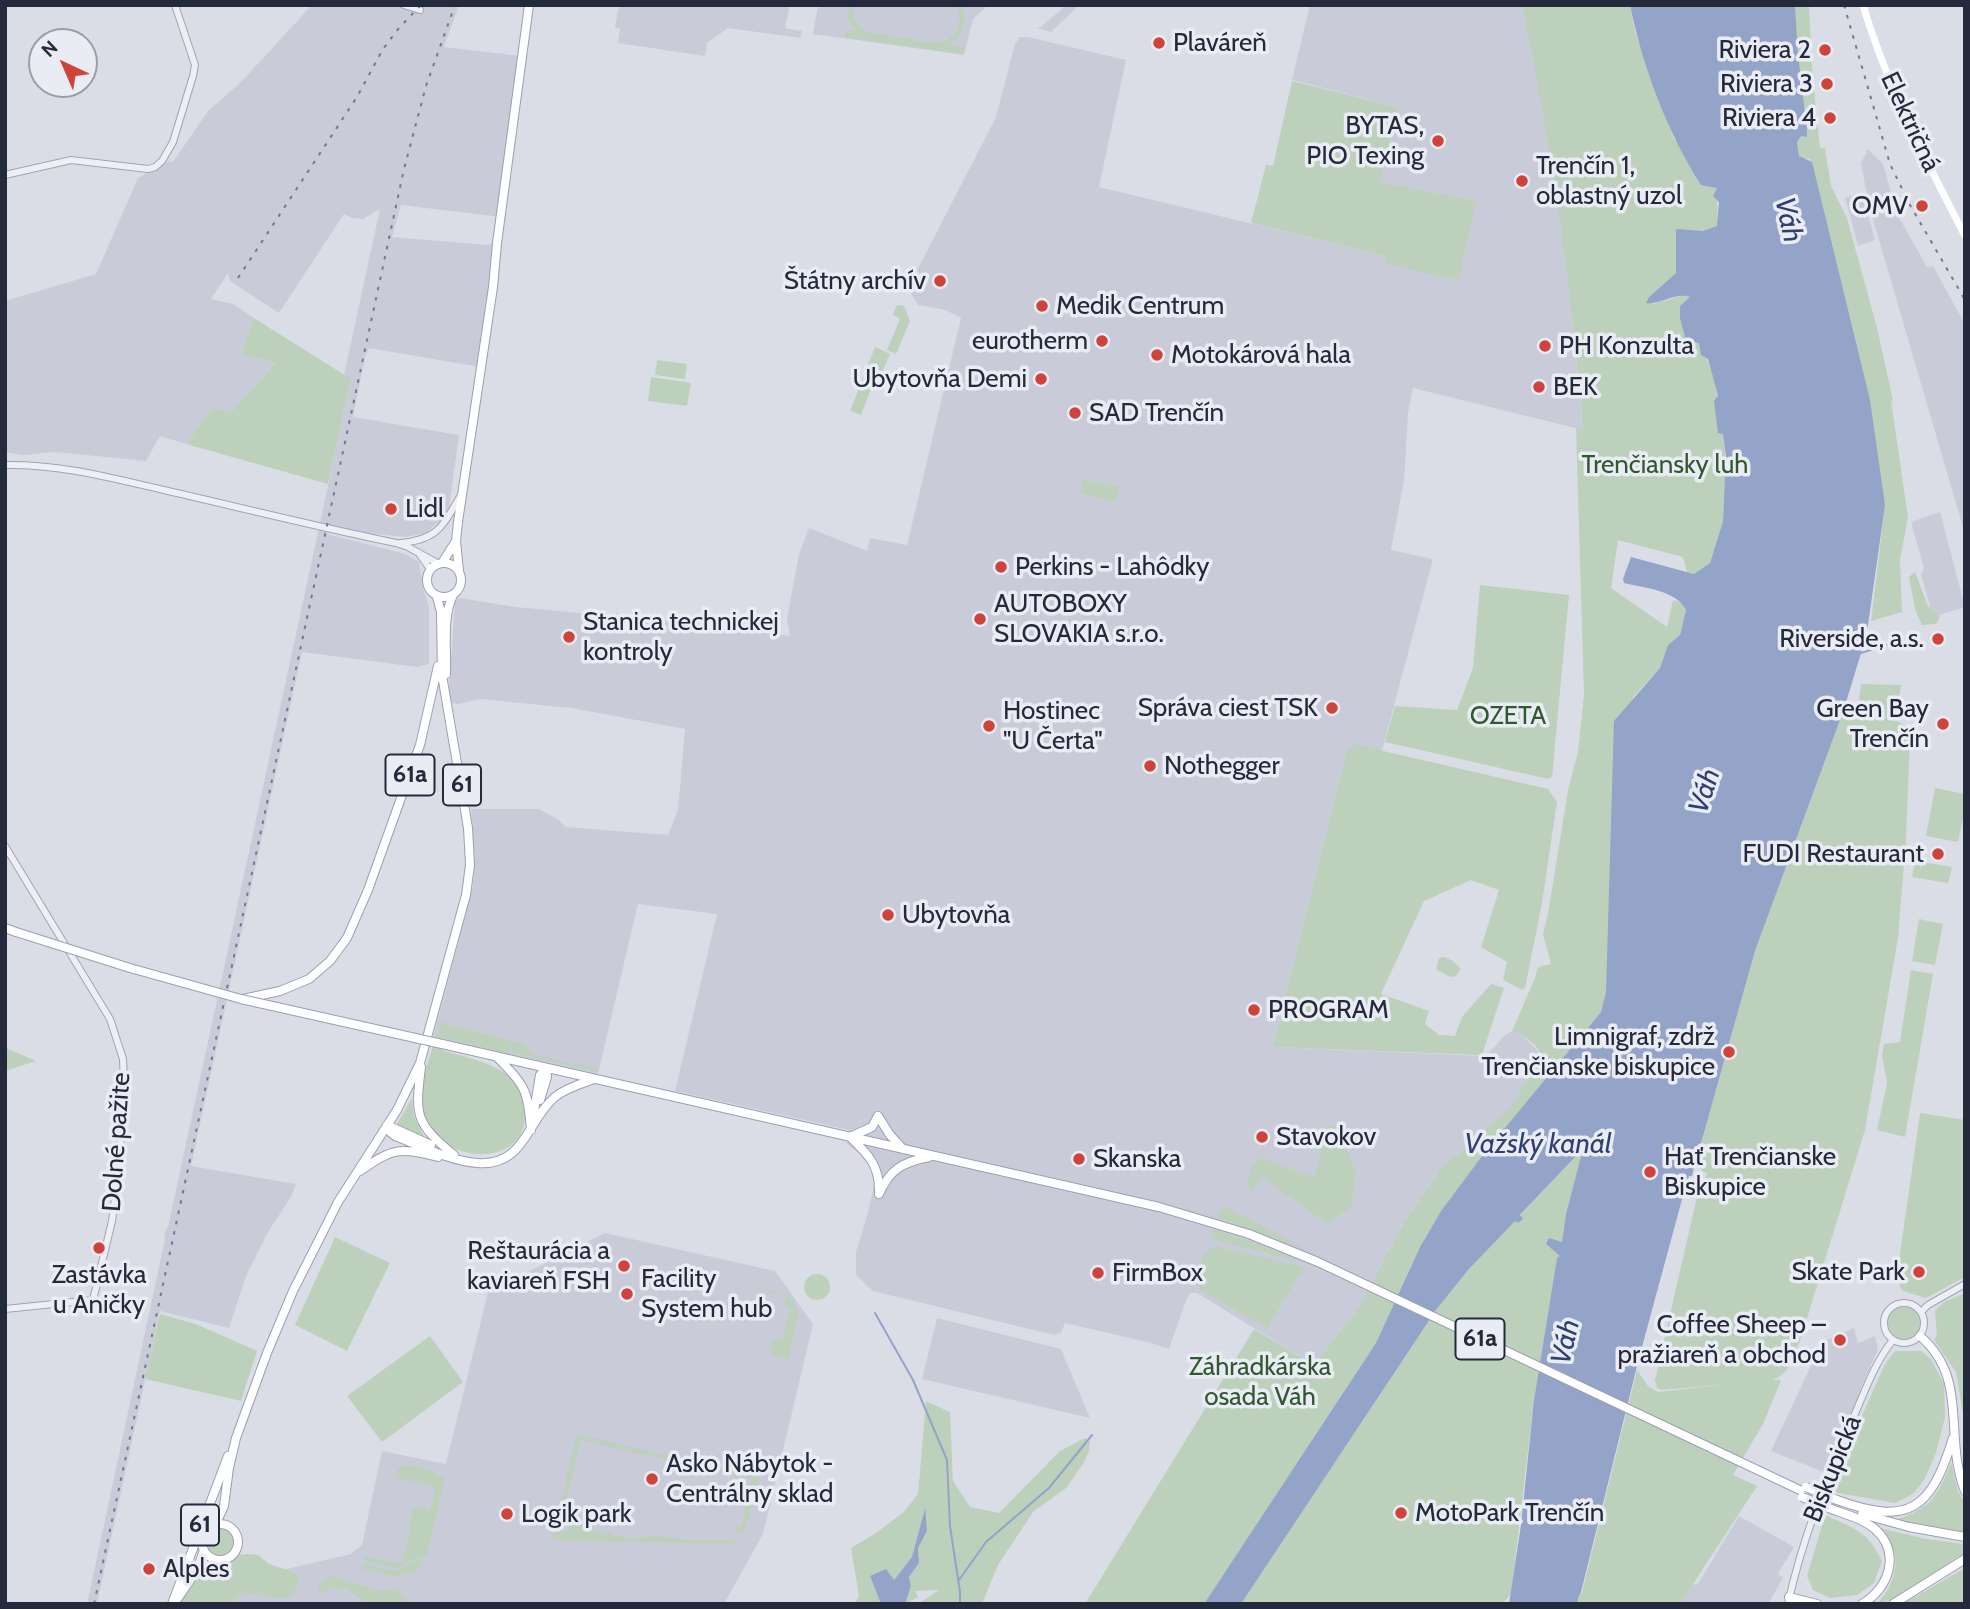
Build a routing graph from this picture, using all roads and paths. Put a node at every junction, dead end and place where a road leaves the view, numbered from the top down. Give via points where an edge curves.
1 (175, 5) edge
2 (404, 5) edge
3 (529, 5) edge
4 (1863, 5) edge
5 (420, 10) dead end
6 (5, 174) edge
7 (1965, 236) edge
8 (5, 466) edge
9 (462, 493) junction
10 (456, 541) junction
11 (396, 543) junction
12 (419, 554) junction
13 (441, 563) junction
14 (430, 569) junction
15 (459, 571) junction
16 (453, 595) junction
17 (437, 597) junction
18 (440, 656) junction
19 (447, 712) junction
20 (5, 846) edge
21 (5, 928) edge
22 (241, 999) junction
23 (423, 1055) junction
24 (497, 1057) junction
25 (546, 1068) junction
26 (594, 1079) junction
27 (387, 1125) junction
28 (531, 1130) junction
29 (850, 1137) junction
30 (903, 1149) junction
31 (935, 1156) junction
32 (459, 1159) junction
33 (355, 1174) junction
34 (1965, 1284) edge
35 (5, 1309) edge
36 (1921, 1312) junction
37 (1920, 1336) junction
38 (1893, 1340) junction
39 (1604, 1398) junction
40 (1954, 1432) junction
41 (232, 1448) junction
42 (1765, 1473) junction
43 (1965, 1491) edge
44 (1836, 1505) junction
45 (224, 1506) junction
46 (215, 1525) junction
47 (231, 1527) junction
48 (1965, 1537) edge
49 (204, 1550) junction
50 (216, 1559) junction
51 (1965, 1559) edge
52 (198, 1568) junction
53 (1789, 1600) edge
54 (173, 1604) edge
55 (1817, 1604) edge
56 (1862, 1604) edge
57 (1892, 1604) edge

1 - 6 street via 195,65 173,142 159,165 148,169 71,160
2 - 5 street
3 - 9 main road, 61
4 - 7 main road, Električná via 1898,99
8 - 11 street via 78,470
9 - 10 main road, 61
9 - 11 street via 439,531 429,538
10 - 13 main road, 61
10 - 15 main road, 61
11 - 12 street
12 - 13 street
12 - 14 street
13 - 14 main road, 61
13 - 15 main road
14 - 17 main road, 61 via 427,586
15 - 16 main road, 61 via 460,586
16 - 17 main road
16 - 19 main road, 61 via 448,616
17 - 18 main road, 61
18 - 19 main road, 61
18 - 22 main road, 61a via 420,745 347,938 320,971 295,986
19 - 23 main road, 61 via 468,828 470,865
20 - 35 street, Dolné pažite via 110,1019 124,1067 119,1167 93,1300
21 - 22 main road, 61a, bridge
22 - 24 main road, 61a, bridge
23 - 27 main road, 61
23 - 32 main road via 419,1116 429,1135
24 - 25 main road, 61a
24 - 28 main road via 524,1086
25 - 26 main road, 61a
25 - 28 main road via 540,1075
26 - 28 main road via 556,1095
26 - 29 main road, 61a
27 - 32 main road via 395,1136
27 - 33 main road, 61
28 - 32 main road via 521,1145 500,1159 482,1163
29 - 30 main road, 61a
29 - 30 main road via 872,1127 878,1116
29 - 31 main road via 873,1161 879,1194 896,1168
30 - 31 main road, 61a
31 - 39 main road, 61a via 1225,1226 1318,1262
32 - 33 main road via 391,1151
33 - 41 main road, 61 via 293,1291
34 - 36 street
36 - 37 street
36 - 38 street via 1906,1303 1890,1308 1884,1327
37 - 38 street via 1907,1343
37 - 40 main road, 61a via 1943,1359 1952,1381
38 - 53 street, Biskupická via 1874,1371 1823,1489
39 - 42 main road, 61a
39 - 42 main road, 61a via 1648,1413
40 - 43 main road, 61a
40 - 44 main road, 61a via 1937,1480 1917,1504 1888,1513
41 - 45 main road, 61
41 - 54 main road, 61
42 - 44 main road, 61a, bridge
44 - 48 main road, 61a via 1909,1527
44 - 56 main road, 61a via 1872,1527 1888,1551 1886,1581
45 - 46 main road, 61
45 - 47 main road, 61
46 - 47 main road, 61
46 - 49 main road, 61 via 204,1535
47 - 50 main road, 61 via 238,1537 236,1550 228,1558
49 - 50 main road, 61
49 - 52 main road, 61
50 - 52 main road, 61
51 - 57 main road
52 - 54 main road, 61
53 - 55 main road

